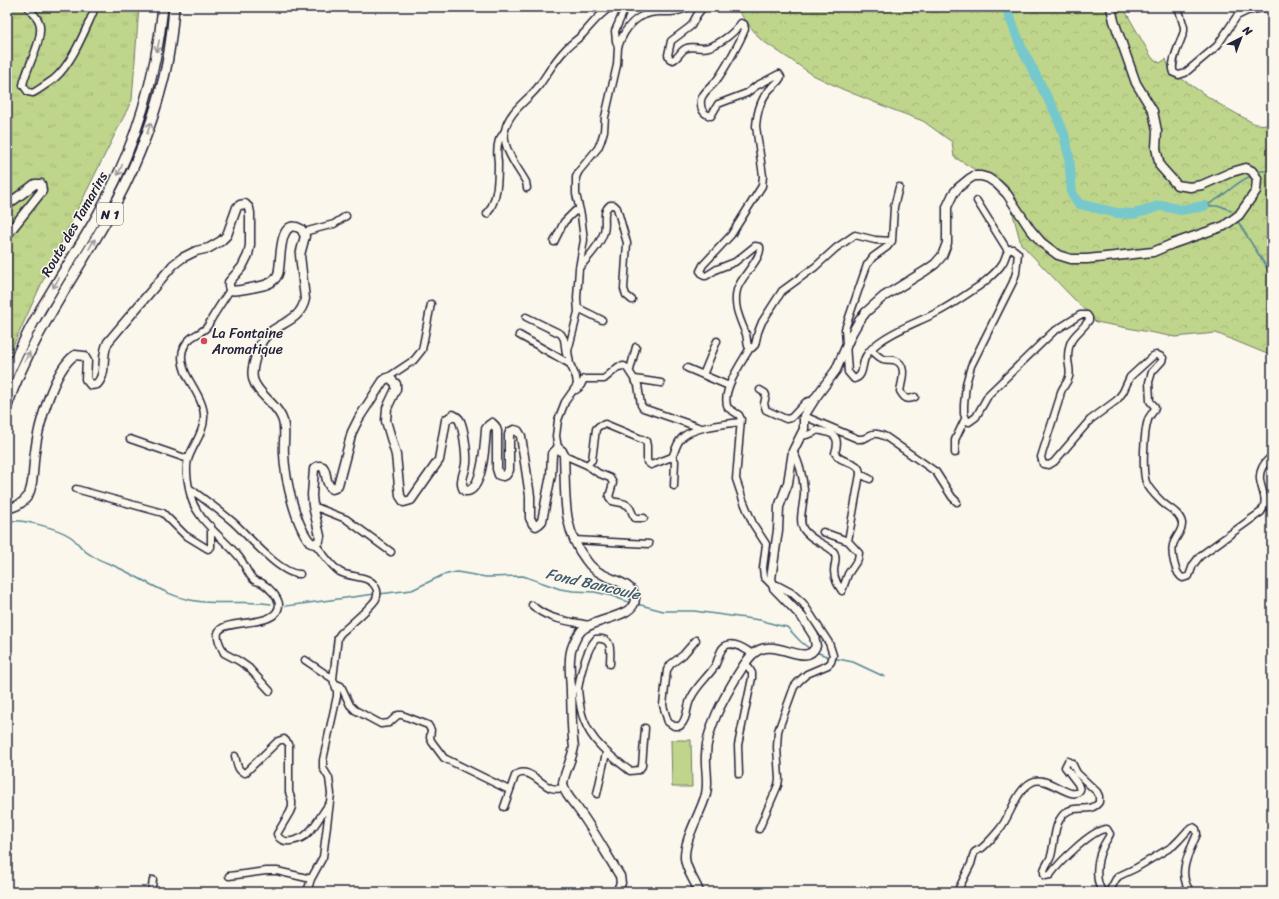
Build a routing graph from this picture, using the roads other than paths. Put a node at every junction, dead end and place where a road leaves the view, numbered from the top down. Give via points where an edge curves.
1 (28, 7) edge
2 (163, 7) edge
3 (174, 7) edge
4 (612, 7) edge
5 (621, 7) edge
6 (688, 7) edge
7 (703, 7) edge
8 (1111, 7) edge
9 (1178, 7) edge
10 (1268, 7) edge
11 (92, 13) dead end
12 (618, 47) junction
13 (505, 130) junction
14 (899, 187) dead end
15 (528, 188) dead end
16 (977, 201) dead end
17 (7, 205) edge
18 (580, 212) junction
19 (487, 214) dead end
20 (346, 216) dead end
21 (304, 232) junction
22 (7, 235) edge
23 (892, 241) junction
24 (554, 242) dead end
25 (1008, 251) junction
26 (579, 268) junction
27 (230, 290) junction
28 (632, 300) dead end
29 (431, 304) dead end
30 (578, 308) junction
31 (526, 317) dead end
32 (602, 320) dead end
33 (519, 335) dead end
34 (718, 341) dead end
35 (847, 344) junction
36 (636, 347) dead end
37 (750, 348) junction
38 (871, 350) junction
39 (569, 362) junction
40 (687, 368) dead end
41 (630, 370) junction
42 (703, 375) junction
43 (7, 378) edge
44 (387, 378) junction
45 (635, 379) junction
46 (661, 383) dead end
47 (729, 386) junction
48 (760, 390) dead end
49 (572, 394) junction
50 (915, 397) dead end
51 (812, 402) junction
52 (7, 406) edge
53 (804, 416) junction
54 (965, 419) junction
55 (740, 422) junction
56 (701, 428) junction
57 (800, 437) junction
58 (130, 439) dead end
59 (558, 448) junction
60 (793, 451) junction
61 (954, 453) dead end
62 (564, 455) junction
63 (1272, 456) edge
64 (672, 457) junction
65 (188, 459) junction
66 (587, 465) junction
67 (860, 474) junction
68 (870, 479) dead end
69 (674, 486) dead end
70 (189, 488) junction
71 (76, 489) dead end
72 (957, 502) dead end
73 (313, 506) junction
74 (7, 508) edge
75 (644, 518) dead end
76 (211, 526) junction
77 (823, 532) dead end
78 (574, 540) junction
79 (848, 541) junction
80 (315, 544) junction
81 (649, 544) dead end
82 (391, 552) dead end
83 (300, 574) dead end
84 (771, 584) junction
85 (532, 605) dead end
86 (589, 625) junction
87 (696, 640) dead end
88 (753, 654) junction
89 (305, 660) dead end
90 (746, 663) junction
91 (610, 664) dead end
92 (333, 681) junction
93 (575, 689) junction
94 (270, 691) dead end
95 (645, 728) dead end
96 (606, 753) junction
97 (235, 756) dead end
98 (739, 774) dead end
99 (564, 788) junction
100 (509, 790) junction
101 (597, 794) dead end
102 (330, 802) junction
103 (504, 807) dead end
104 (760, 829) dead end
105 (229, 876) dead end
106 (311, 879) junction
107 (153, 880) dead end
108 (151, 892) edge
109 (307, 892) edge
110 (617, 892) edge
111 (699, 892) edge
112 (958, 892) edge
113 (1103, 892) edge
114 (1109, 892) edge
115 (1191, 892) edge

1 - 11 street via 40,23 38,43 23,85 28,92 33,93 54,79 64,68
2 -> 43 highway, Route des Tamarins / N 1 via 161,33 151,78 130,147 104,203 51,291
52 -> 3 highway, Route des Tamarins / N 1 via 24,362 107,219 130,173 163,84 172,36
4 - 13 street via 604,11 579,39 566,49 538,87 515,112
5 - 12 street via 622,15 615,31
6 - 12 street via 681,11 651,13 638,18 626,28
7 - 37 street via 691,26 671,41 668,55 670,59 678,58 682,50 692,46 712,46 732,34 742,23 744,29 721,74 705,92 700,108 702,111 711,116 718,104 747,93 776,75 780,74 781,77 765,94 757,118 762,186 731,235 700,271 706,276 735,262 755,246 760,247 759,253 739,284 736,301 737,314
8 - 35 main road via 1136,82 1153,111 1160,166 1177,185 1190,187 1202,185 1240,169 1252,171 1257,178 1256,191 1239,215 1224,226 1153,252 1071,259 1058,255 1042,242 997,184 981,176 974,176 958,188 949,202 946,214 947,243 942,256 935,264 874,304 859,321
9 - 10 street via 1184,31 1172,68 1174,73 1179,75 1214,49 1237,16 1247,11
12 - 18 street via 616,70 601,141 576,178
13 - 15 street via 506,147
13 - 19 street via 499,141 495,198
14 - 23 street via 894,205
16 - 25 street
17 - 22 main road via 35,184 41,184 42,191
18 - 24 street via 575,211 564,222
18 - 26 street via 584,240
20 - 21 street via 334,224
21 - 27 main road via 295,227 284,234 280,268 272,282
21 - 80 main road via 300,255 305,299 303,305 293,319 276,327 262,341 252,373 253,382 278,410 283,420 284,461 290,494 306,538
23 - 35 street via 867,265 845,329
23 - 37 street via 855,235 849,237 815,267 782,291 762,322 754,347
25 - 38 street via 1003,263 983,283 935,314 884,338
25 - 54 street via 1013,249 1018,253 1015,277 971,366 966,384
26 - 28 street via 598,244 605,230 606,209 614,205 628,243 624,289
26 - 30 street
27 - 65 street via 206,328 190,339 181,355 204,417 202,429
27 - 74 main road via 229,282 246,262 250,250 250,213 245,204 237,208 227,235 215,245 196,251 173,265 108,342 104,348 103,375 97,384 91,385 86,379 87,360 84,356 75,355 63,367 52,388 40,428 30,491 26,499 18,505
29 - 44 street via 422,350 414,360
30 - 32 street
30 - 39 street via 569,343
31 - 39 street via 561,334
33 - 39 street
34 - 42 street
35 - 38 street via 848,372 854,379 861,374 863,360
35 - 51 main road via 836,370
36 - 41 street
37 - 47 street
38 - 50 street via 881,359 901,364 903,371 900,391 905,398 910,400
39 - 49 street via 577,380 577,386
40 - 42 street
41 - 45 street
41 - 49 street via 621,366 604,379 586,378
42 - 47 street
44 - 59 main road via 396,384 387,408 386,421 396,455 400,496 404,502 411,500 436,465 441,454 446,420 453,415 461,423 463,431 466,463 461,482 465,491 471,489 478,480 486,429 489,425 495,426 497,431 497,469 503,476 509,470 508,435 514,430 518,431 528,478 530,518 536,526 542,521 551,475 552,454
44 - 73 main road via 352,432 338,485 335,488 329,486 323,467 314,469
45 - 46 street
45 - 56 street via 640,389 643,408
47 - 55 street via 726,405 739,415
48 - 51 street via 766,395 766,410 786,419 791,418 806,402
49 - 59 street via 565,402 558,420
51 - 53 main road
53 - 57 main road via 804,429
53 - 72 street via 858,439 865,440 873,434 886,437 936,472
54 - 61 street via 955,440
54 - 63 street via 969,422 974,420 989,394 1053,332 1080,315 1087,315 1089,320 1075,334 1069,345 1070,376 1061,390 1041,457 1043,464 1049,465 1090,420 1117,400 1130,377 1156,354 1163,358 1152,372 1149,382 1150,401 1155,407 1145,430 1145,480 1151,490 1182,520 1181,530 1174,541 1172,552 1176,573 1183,578 1189,576 1200,556 1264,509 1266,500 1260,474
55 - 56 street
55 - 84 street via 736,479 753,524 766,544 763,573
56 - 64 street via 680,439
57 - 60 main road
57 - 67 street via 817,430 833,435 838,444 836,455 856,465
58 - 65 street
59 - 62 main road
60 - 79 street via 799,463 804,486 801,524 811,538 834,552 835,580 842,591 859,553
60 - 84 main road via 789,478 778,513
62 - 66 street
62 - 78 main road via 566,517
64 - 66 street via 649,465 646,441 606,424 596,429 592,460
64 - 69 street via 675,462
65 - 70 street
66 - 75 street via 610,478 613,483 609,497 612,501 627,504 635,518
67 - 68 street
67 - 79 street
70 - 76 street via 200,515
70 - 83 street via 232,521 278,565
71 - 76 street via 163,513 185,535 206,549 211,547
73 - 80 main road via 320,536
73 - 82 street via 346,519
76 - 94 street via 239,556 254,580 263,584 277,599 277,610 268,619 226,626 217,634 224,653 249,668
77 - 79 street
78 - 81 street
78 - 86 main road via 591,566 608,578 626,585 634,595 633,606 626,612
80 - 92 street via 342,573 367,579 377,590 376,599 338,637
84 - 88 main road via 802,617 814,636 813,650 807,655 769,648 760,649
84 - 104 street via 784,588 803,603 829,643 833,655 828,665 807,674 794,687 778,731 778,784
85 - 86 street via 545,616
86 - 93 main road via 581,631 572,649 570,659
87 - 88 street via 667,670 664,705 668,722 674,726 680,726 684,722 690,698 715,666 722,648 732,644
88 - 90 main road
89 - 92 street
90 - 98 street via 752,672 752,678 738,745
90 - 111 main road via 719,708 708,741 708,784 691,831 685,857 688,870
91 - 93 street via 609,643 596,639
92 - 100 street via 341,686 355,710 381,724 389,723 398,715 402,715 428,725 431,730 430,738 444,758
92 - 102 street via 337,696 323,764 330,785
93 - 96 street via 584,720 594,739
93 - 99 main road via 574,747 563,782
95 - 96 street via 642,766 639,770 630,771
96 - 101 street
97 - 102 street via 239,768 245,773 278,741 284,739 288,742 289,792 292,807 277,834 281,840 288,841 307,834
99 - 100 street via 551,788 523,772 515,776
99 - 110 main road via 620,876 621,883
100 - 103 street
102 - 106 street via 323,857
105 - 106 street via 277,871
106 - 109 street
107 - 108 street
112 - 113 street via 974,853 1000,829 1020,793 1031,782 1039,780 1071,794 1078,793 1078,784 1065,767 1068,761 1097,792 1099,802 1092,808 1072,809 1063,814 1044,873 1045,876 1050,875 1086,840 1100,830 1107,829 1110,834 1098,863 1099,887
114 - 115 street via 1119,876 1173,846 1193,827 1196,834 1183,871 1184,880

